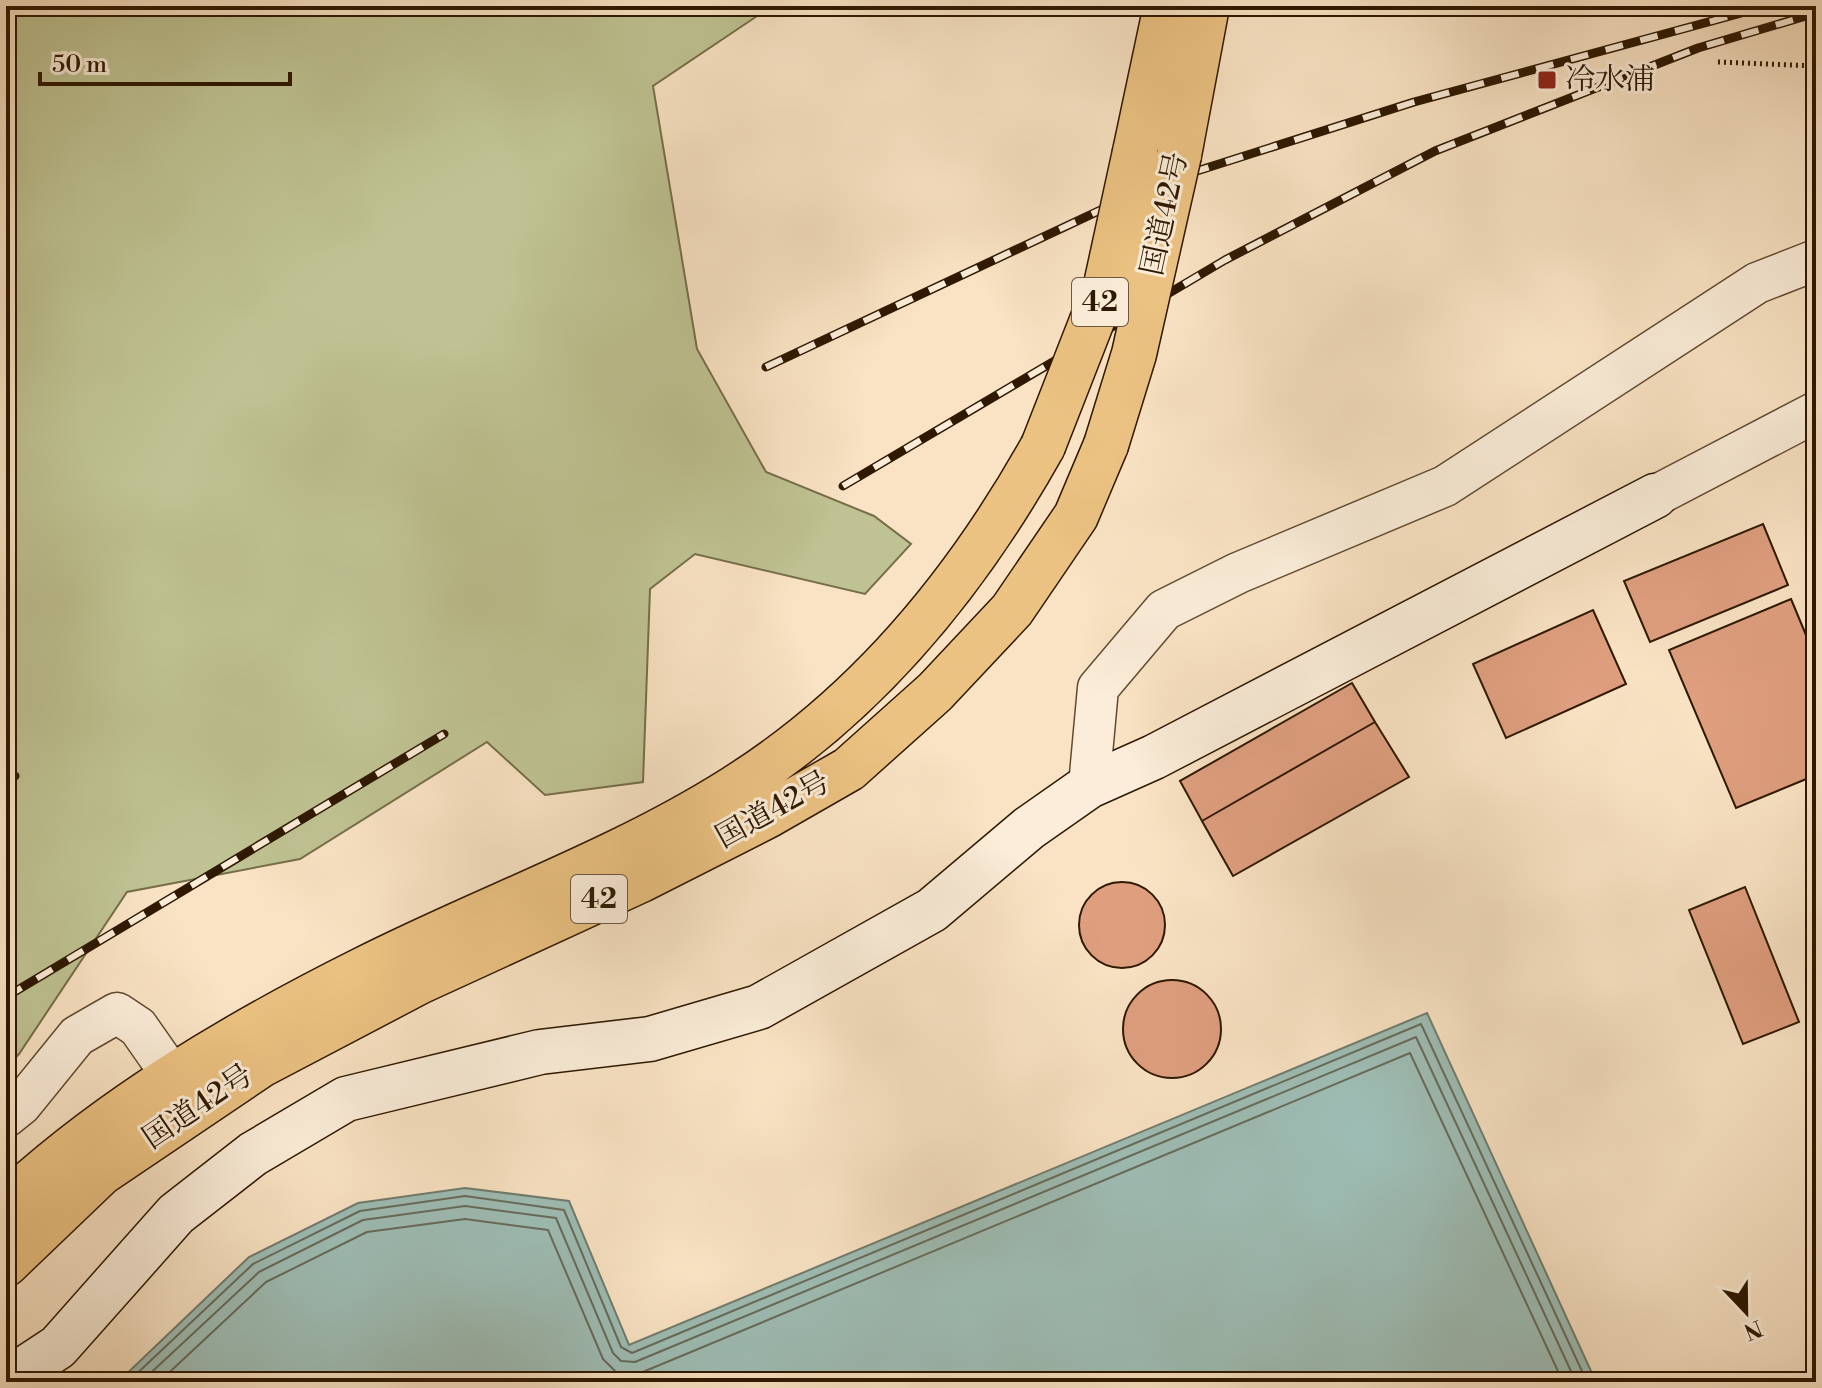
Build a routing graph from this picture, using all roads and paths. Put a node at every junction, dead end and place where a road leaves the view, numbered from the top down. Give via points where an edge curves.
1 (1166, 6) edge
2 (1207, 6) edge
3 (1232, 6) edge
4 (1718, 62) dead end
5 (1198, 64) junction
6 (1816, 66) edge
7 (1816, 260) edge
8 (1816, 412) edge
9 (1655, 496) joint
10 (1089, 786) junction
11 (173, 1077) junction
12 (6, 1117) edge
13 (6, 1204) edge
14 (6, 1264) edge
15 (6, 1381) edge

1 - 11 highway, 国道42号 / 42, bridge via 1106,285 1043,446 1002,520 914,636 855,694 735,788 677,821 362,969
2 - 5 highway, 国道42号 / 42
3 - 5 highway, 国道42号 / 42
4 - 6 path
5 - 14 highway, 国道42号 / 42, bridge via 1134,354 1106,445 1076,516 1012,610 935,692 849,769 697,852 419,982 261,1065 101,1173
7 - 10 street via 1757,283 1445,486 1164,610 1098,688
8 - 9 street
9 - 10 street
10 - 15 street via 1029,828 932,910 759,1007 650,1039 540,1052 346,1099 253,1154 176,1214 58,1347
11 - 12 street via 138,1027 117,1013 77,1036
11 - 13 highway, 国道42号 / 42 via 52,1161

